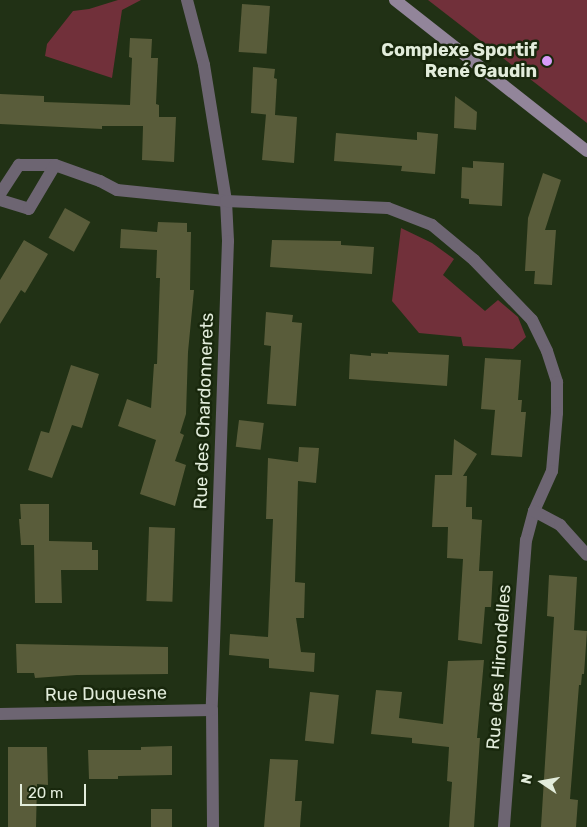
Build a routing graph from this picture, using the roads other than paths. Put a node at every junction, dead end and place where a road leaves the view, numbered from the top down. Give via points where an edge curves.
1 (187, 0) edge
2 (395, 0) edge
3 (587, 151) edge
4 (55, 165) junction
5 (0, 194) edge
6 (0, 200) edge
7 (226, 201) junction
8 (534, 511) junction
9 (587, 555) edge
10 (212, 710) junction
11 (0, 714) edge
12 (213, 827) edge
13 (504, 827) edge

1 - 7 street, Rue des Chardonnerets via 204,65
2 - 3 main road
4 - 5 street, Rue des Hirondelles via 19,165
4 - 6 street via 29,210
4 - 7 street, Rue des Hirondelles via 117,190
7 - 8 street, Rue des Hirondelles via 388,208 432,225 493,279 532,320 547,351 556,382 552,471
7 - 10 street, Rue des Chardonnerets via 228,241
8 - 9 street via 560,526
8 - 13 street, Rue des Hirondelles via 526,540
10 - 11 street, Rue Duquesne
10 - 12 street, Rue des Chardonnerets

